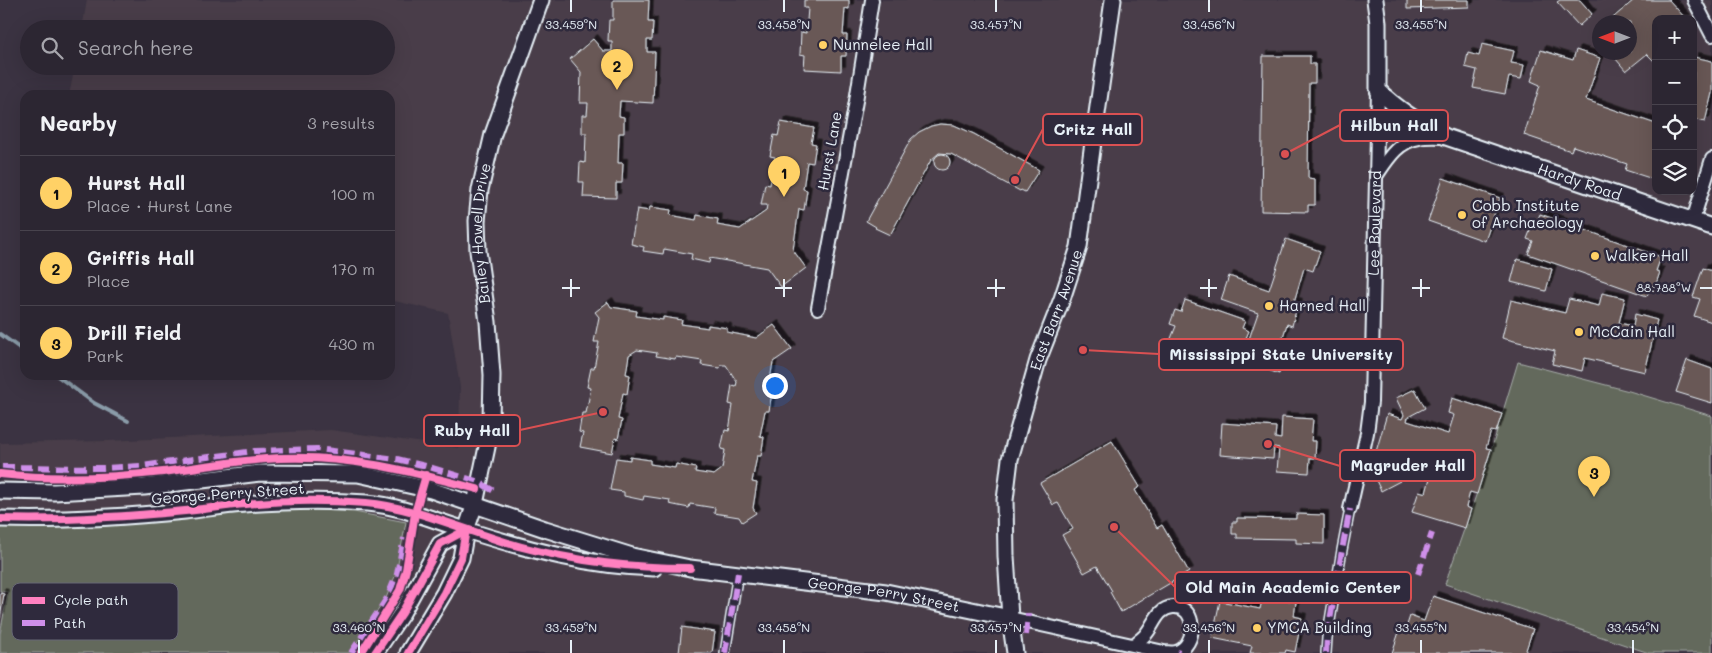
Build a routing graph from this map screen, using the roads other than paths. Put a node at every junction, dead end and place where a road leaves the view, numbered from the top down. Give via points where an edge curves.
1 (541, 0) edge
2 (872, 0) edge
3 (1113, 0) edge
4 (1375, 0) edge
5 (1694, 0) edge
6 (1712, 34) edge
7 (1378, 90) junction
8 (1446, 137) junction
9 (1712, 159) edge
10 (1375, 177) junction
11 (1693, 220) junction
12 (1712, 227) edge
13 (818, 308) dead end
14 (0, 491) edge
15 (474, 504) junction
16 (1350, 509) joint
17 (0, 519) edge
18 (466, 530) junction
19 (690, 568) junction
20 (738, 573) junction
21 (1010, 618) junction
22 (1134, 645) junction
23 (375, 653) edge
24 (408, 653) edge
25 (725, 653) edge
26 (1015, 653) edge
27 (1178, 653) edge
28 (1326, 653) edge

1 - 15 street, Bailey Howell Drive via 493,134 480,190 478,251 492,375 491,420
2 - 13 street, Hurst Lane
3 - 21 street, East Barr Avenue via 1079,247 1043,344 1010,459 1005,500
4 - 7 street, Lee Boulevard
5 - 6 street
7 - 8 street, Hardy Road via 1416,122
7 - 10 street, Lee Boulevard
8 - 10 street, Hardy Road via 1419,138 1405,143 1390,154
8 - 11 street, Hardy Road
9 - 11 street
10 - 16 street, Lee Boulevard via 1371,402
11 - 12 street, Hardy Road
14 - 15 street, George Perry Street via 144,487 260,473 358,474 431,490
15 - 18 street, Bailey Howell Drive
15 - 19 street, George Perry Street via 632,556
16 - 28 street, Lee Boulevard
17 - 18 street, George Perry Street via 93,519 246,504 323,501 368,503 420,514
18 - 19 street, George Perry Street via 578,560 636,567
18 - 23 street via 440,544 402,613
18 - 24 street via 461,558
19 - 20 street, George Perry Street
20 - 21 street, George Perry Street via 886,592
20 - 25 street
21 - 22 street, George Perry Street
21 - 26 street, East Barr Avenue
22 - 27 street, George Perry Street
22 - 27 street, George Perry Street via 1147,634 1159,614 1174,607 1190,615 1192,622 1186,646

